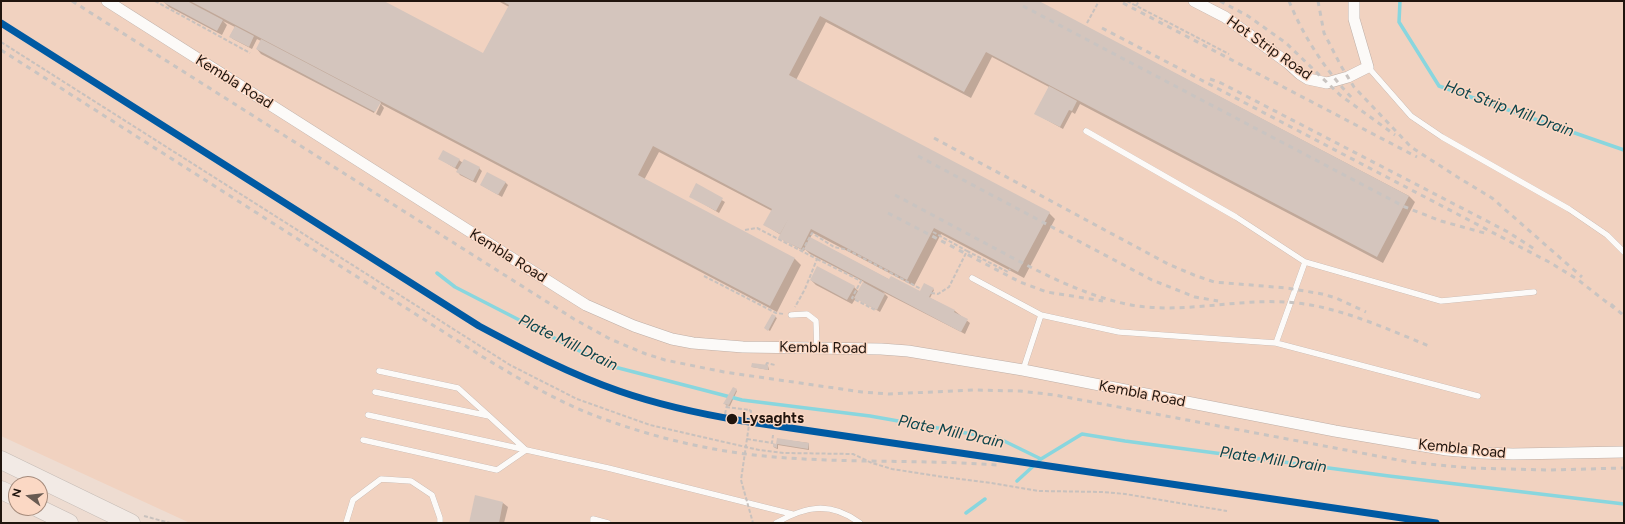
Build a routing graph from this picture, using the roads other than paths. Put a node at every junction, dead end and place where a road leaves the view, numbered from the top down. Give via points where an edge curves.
1 (107, 1) edge
2 (1194, 1) edge
3 (1354, 1) edge
4 (1368, 67) junction
5 (1086, 131) dead end
6 (1624, 252) edge
7 (1305, 262) junction
8 (972, 278) dead end
9 (1534, 292) dead end
10 (791, 315) road end
11 (1041, 315) junction
12 (1276, 343) junction
13 (817, 349) junction
14 (1023, 370) junction
15 (379, 371) dead end
16 (375, 392) dead end
17 (1478, 396) dead end
18 (368, 415) dead end
19 (489, 416) junction
20 (363, 440) dead end
21 (526, 450) junction
22 (1624, 452) edge
23 (1, 460) edge
24 (48, 513) edge
25 (792, 514) junction
26 (69, 523) edge
27 (131, 523) edge
28 (346, 523) edge
29 (440, 523) edge
30 (592, 523) edge
31 (608, 523) edge
32 (776, 523) edge
33 (860, 523) edge

1 - 13 street, Kembla Road via 592,308 653,333 693,343
2 - 4 street, Hot Strip Road via 1225,17 1300,74 1314,81 1336,81
3 - 4 street via 1354,19
4 - 6 lane via 1411,116 1442,137 1569,209 1607,236
5 - 7 lane via 1236,217
7 - 9 lane via 1441,301
7 - 12 lane
8 - 11 lane
10 - 13 lane via 807,314 816,321
11 - 12 lane via 1119,332
11 - 14 lane
12 - 17 lane
13 - 14 street, Kembla Road via 908,351
14 - 22 street, Kembla Road via 1335,431 1447,450 1513,454
15 - 19 lane via 458,388
16 - 19 lane
18 - 21 lane
19 - 21 lane
20 - 21 lane via 497,470
21 - 25 lane
23 - 27 main road
24 - 26 main road
25 - 32 lane
25 - 33 lane via 808,509 827,510 851,516
28 - 29 lane via 354,500 381,479 411,481 432,495
30 - 31 lane via 593,519

